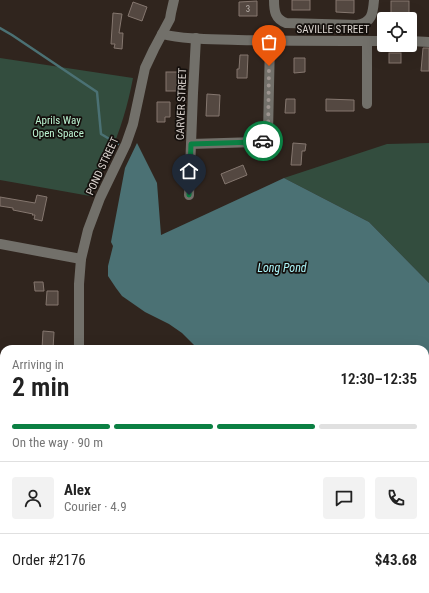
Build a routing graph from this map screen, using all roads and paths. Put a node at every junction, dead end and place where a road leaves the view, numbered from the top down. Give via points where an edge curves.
1 (174, 0) edge
2 (274, 0) edge
3 (374, 0) edge
4 (162, 34) junction
5 (196, 38) junction
6 (270, 41) junction
7 (367, 41) junction
8 (377, 41) edge
9 (417, 42) edge
10 (429, 42) edge
11 (367, 104) dead end
12 (191, 144) junction
13 (189, 195) dead end
14 (0, 244) edge
15 (81, 259) junction
16 (79, 345) edge

1 - 4 street, POND STREET via 171,16
2 - 3 street via 274,11 278,19 290,24 361,24 367,22 372,15
4 - 5 street, SAVILLE STREET
4 - 15 street, POND STREET via 145,68 130,135 100,198
5 - 6 street, SAVILLE STREET
5 - 12 street, CARVER STREET
6 - 7 street, SAVILLE STREET
6 - 12 street via 266,139 258,142
7 - 8 street, SAVILLE STREET
7 - 11 street
9 - 10 street
12 - 13 street, CARVER STREET
14 - 15 street
15 - 16 street, POND STREET

